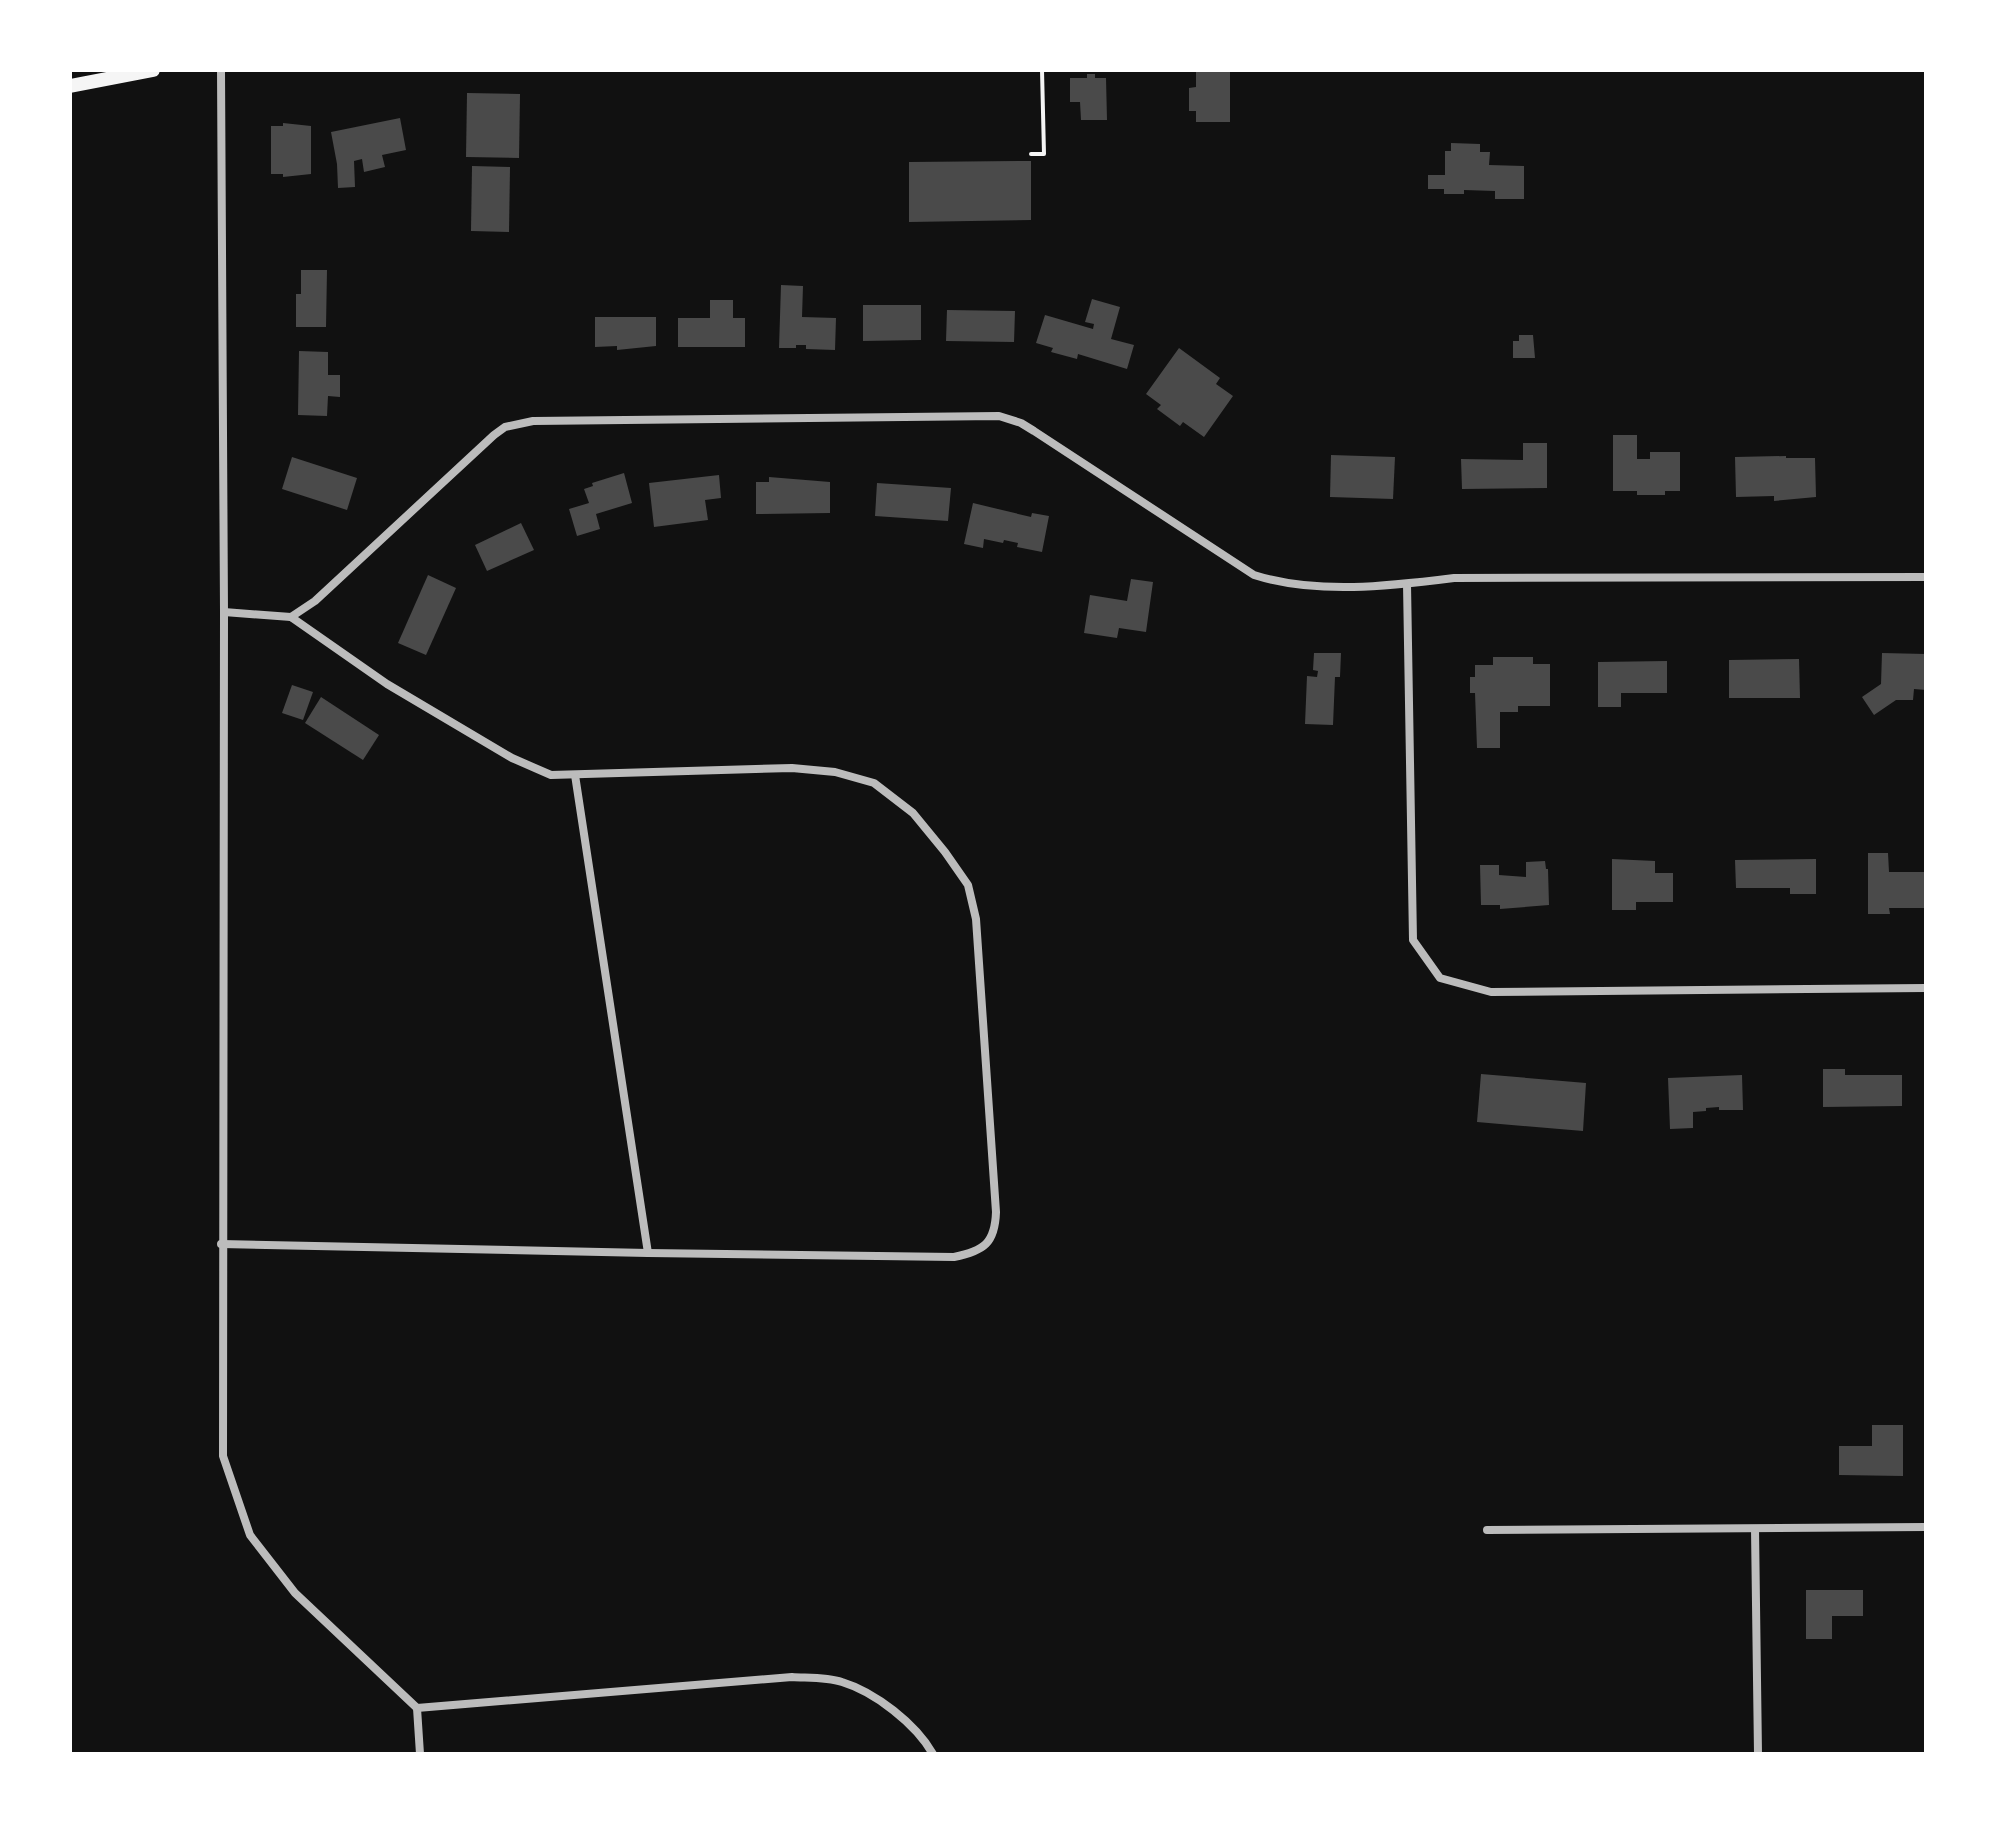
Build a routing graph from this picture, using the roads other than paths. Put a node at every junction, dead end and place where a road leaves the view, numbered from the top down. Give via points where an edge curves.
1 (153, 70) edge
2 (221, 70) edge
3 (70, 86) edge
4 (1926, 577) edge
5 (1407, 584) junction
6 (224, 612) junction
7 (291, 617) junction
8 (575, 775) junction
9 (1926, 988) edge
10 (221, 1244) junction
11 (648, 1253) junction
12 (1926, 1527) edge
13 (1755, 1529) junction
14 (1487, 1530) dead end
15 (417, 1708) junction
16 (420, 1754) edge
17 (933, 1754) edge
18 (1758, 1754) edge

1 - 3 highway
2 - 6 street
4 - 5 street via 1454,578
5 - 7 street via 1309,585 1254,575 1034,431 999,416 533,421 494,435 315,601
5 - 9 street via 1413,940 1440,978 1491,992
6 - 7 street
6 - 10 street
7 - 8 street via 387,684 512,758 551,775
8 - 11 street
8 - 11 street via 792,768 874,783 913,813 945,852 968,885 976,919 996,1212 996,1232 987,1243 954,1257
10 - 11 street
10 - 15 street via 223,1456 250,1535 295,1593
12 - 13 street
13 - 14 street
13 - 18 street
15 - 16 street
15 - 17 street via 792,1677 841,1681 882,1702 923,1736

